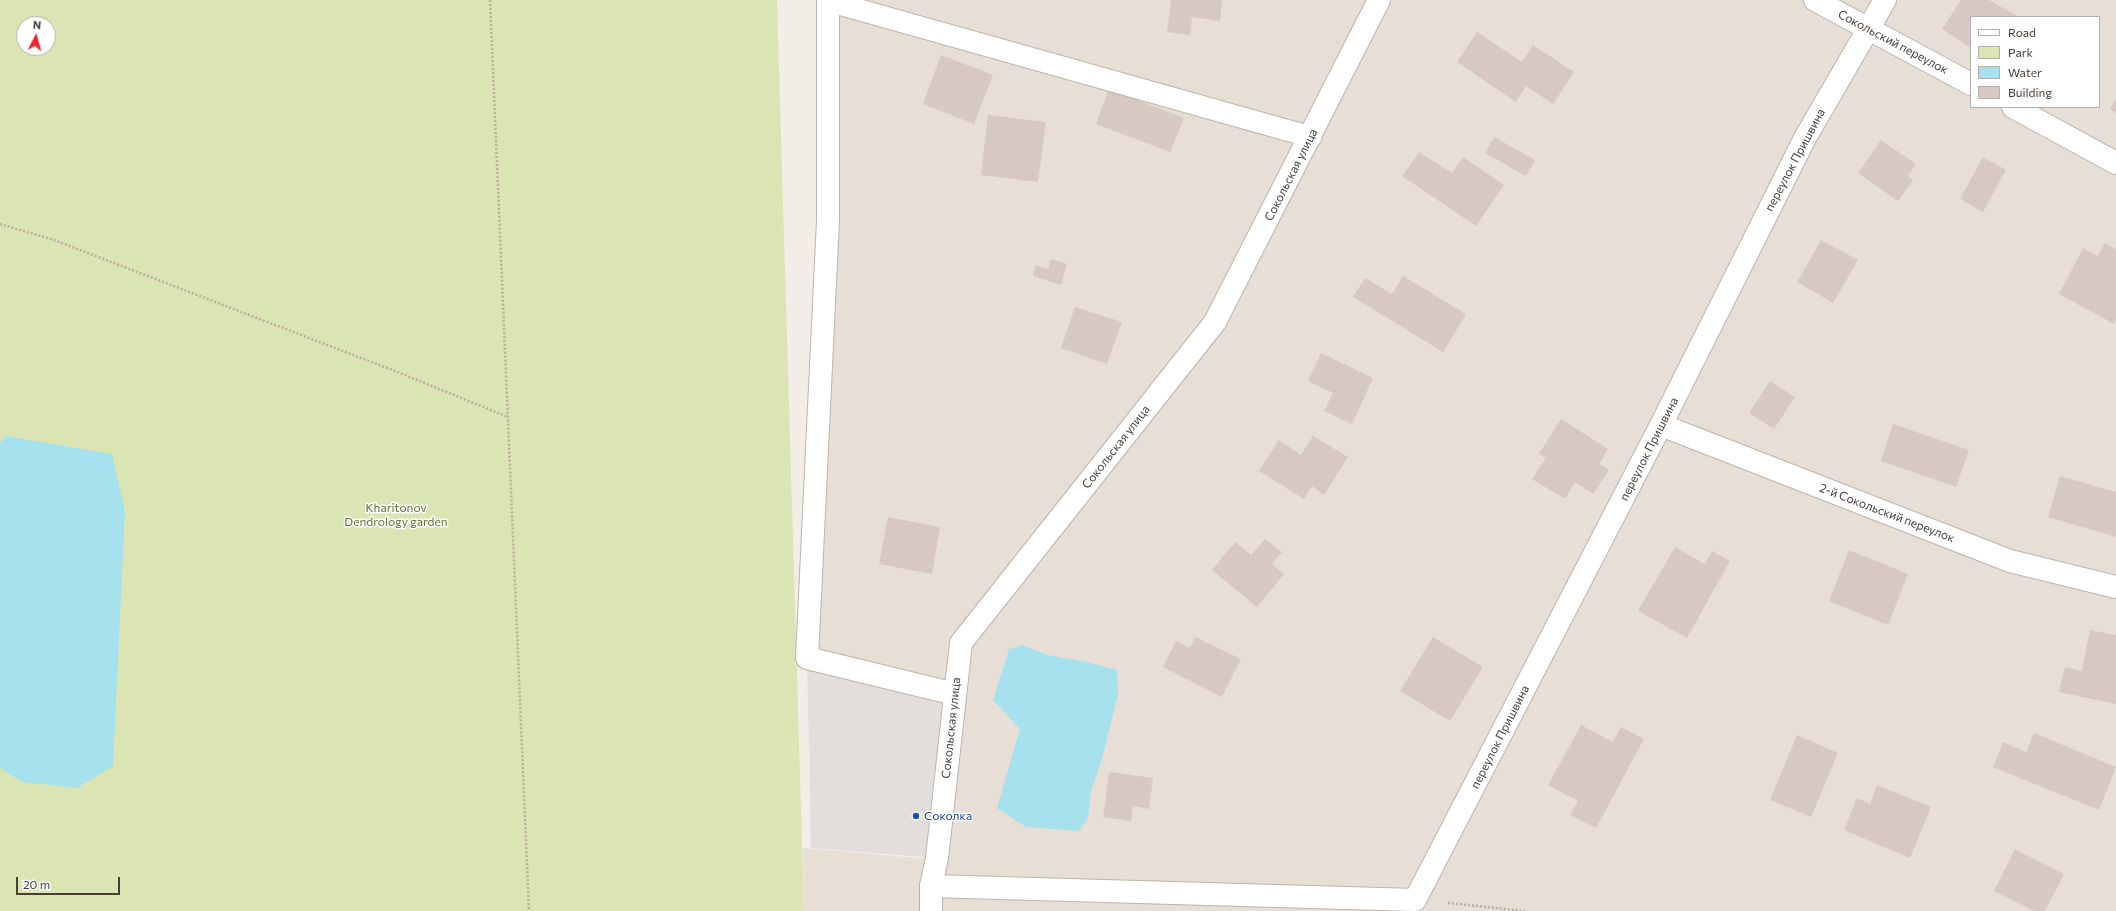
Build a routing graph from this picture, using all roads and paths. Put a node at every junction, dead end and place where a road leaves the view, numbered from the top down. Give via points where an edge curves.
1 (490, 0) edge
2 (1379, 0) edge
3 (1815, 0) edge
4 (1885, 0) edge
5 (828, 1) edge
6 (1868, 28) junction
7 (1970, 83) edge
8 (2015, 108) edge
9 (1311, 137) junction
10 (2116, 163) edge
11 (0, 224) edge
12 (508, 418) junction
13 (1661, 425) junction
14 (2116, 587) edge
15 (955, 694) junction
16 (931, 886) junction
17 (1415, 900) junction
18 (1337, 904) edge
19 (529, 911) edge
20 (931, 911) edge
21 (1525, 911) edge

1 - 12 path
2 - 9 street, Сокольская улица
3 - 6 street, Сокольский переулок
4 - 6 street, переулок Пришвина
5 - 9 lane
5 - 15 street via 828,220 807,658
6 - 7 street, Сокольский переулок
6 - 13 street, переулок Пришвина via 1805,138
8 - 10 street
9 - 15 street, Сокольская улица via 1215,322 961,643
11 - 12 path via 54,240 396,371
12 - 19 path
13 - 14 street, 2-й Сокольский переулок via 2010,561
13 - 17 street, переулок Пришвина
15 - 16 street, Сокольская улица via 937,858
16 - 18 street
16 - 20 street, Сокольская улица
17 - 18 street
17 - 21 path

